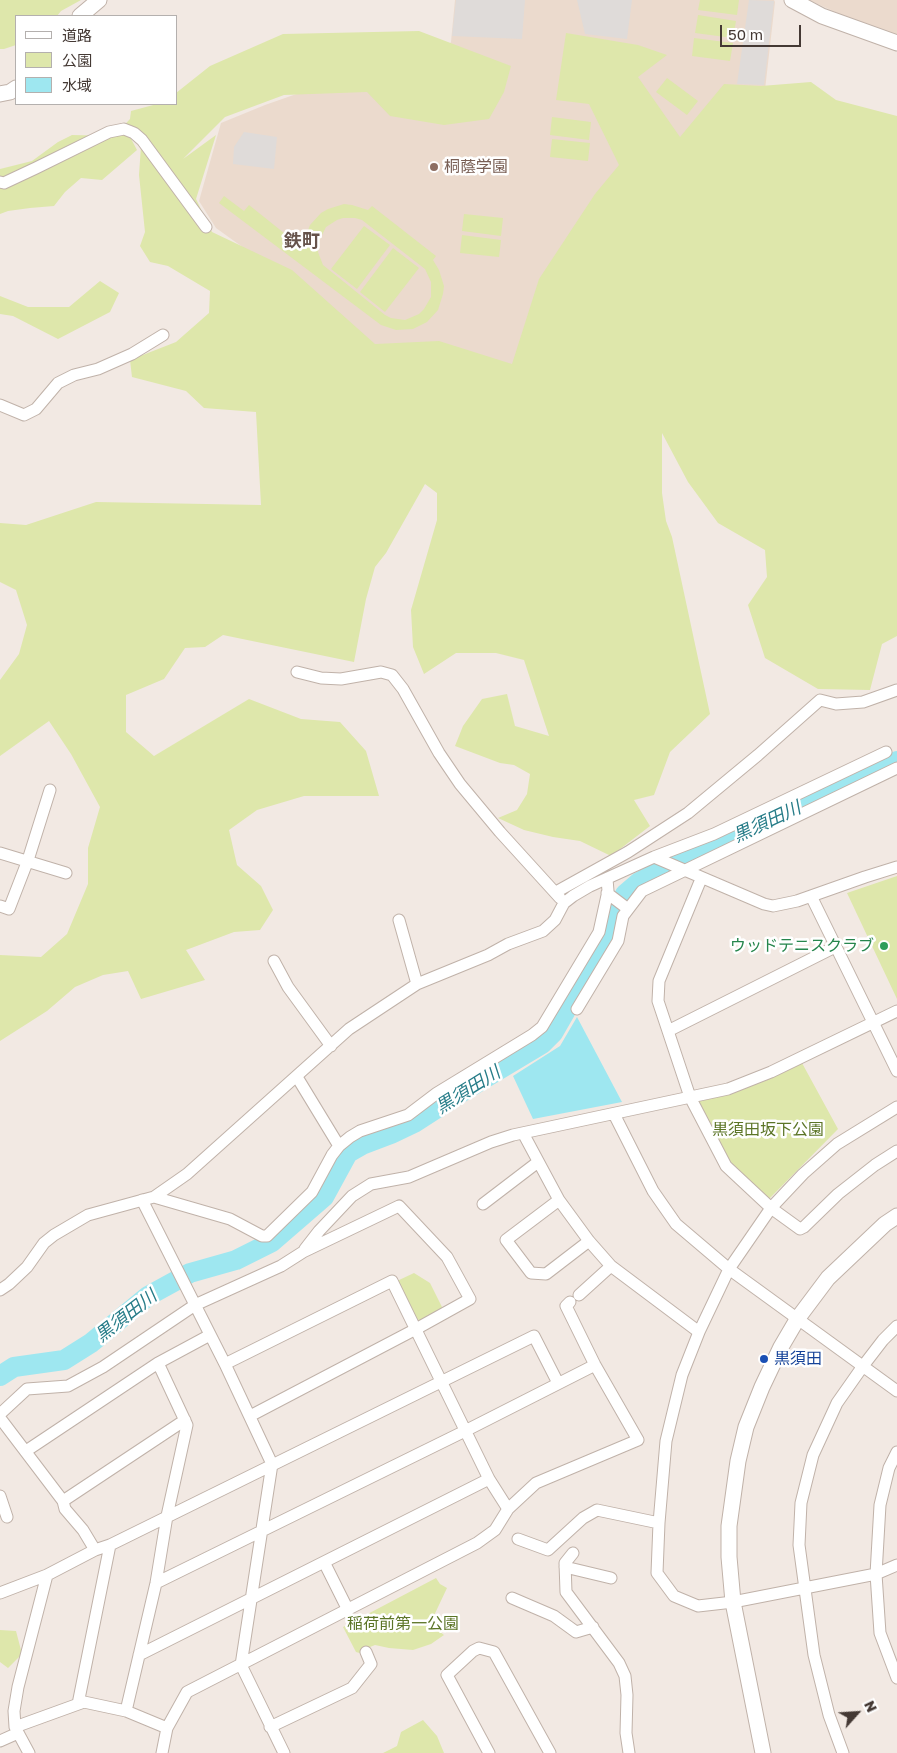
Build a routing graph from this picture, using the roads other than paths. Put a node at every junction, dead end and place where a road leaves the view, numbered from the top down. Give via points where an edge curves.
1 (99, 0) edge
2 (792, 0) edge
3 (81, 15) edge
4 (897, 44) edge
5 (15, 89) edge
6 (0, 94) edge
7 (0, 182) edge
8 (206, 227) dead end
9 (163, 336) dead end
10 (0, 405) edge
11 (297, 672) dead end
12 (897, 690) edge
13 (886, 752) dead end
14 (897, 768) edge
15 (50, 790) dead end
16 (0, 853) edge
17 (658, 859) junction
18 (28, 860) junction
19 (897, 867) edge
20 (682, 870) junction
21 (66, 873) dead end
22 (607, 879) junction
23 (701, 879) junction
24 (556, 892) junction
25 (607, 893) junction
26 (811, 896) junction
27 (564, 903) junction
28 (0, 906) edge
29 (628, 909) junction
30 (399, 920) dead end
31 (835, 947) junction
32 (274, 961) dead end
33 (417, 984) junction
34 (577, 1009) dead end
35 (897, 1011) edge
36 (873, 1022) junction
37 (668, 1032) junction
38 (331, 1046) junction
39 (897, 1071) edge
40 (297, 1077) junction
41 (690, 1097) junction
42 (897, 1107) edge
43 (614, 1114) junction
44 (522, 1133) junction
45 (339, 1146) junction
46 (897, 1151) edge
47 (538, 1162) junction
48 (154, 1197) junction
49 (142, 1200) junction
50 (559, 1200) junction
51 (483, 1204) dead end
52 (771, 1208) junction
53 (897, 1216) edge
54 (589, 1241) junction
55 (303, 1252) junction
56 (611, 1266) junction
57 (728, 1269) junction
58 (0, 1290) edge
59 (194, 1303) junction
60 (798, 1318) junction
61 (897, 1326) edge
62 (416, 1330) junction
63 (699, 1332) junction
64 (210, 1335) junction
65 (158, 1363) junction
66 (225, 1364) junction
67 (595, 1365) junction
68 (863, 1366) junction
69 (442, 1381) junction
70 (558, 1383) junction
71 (897, 1391) edge
72 (0, 1414) edge
73 (250, 1416) junction
74 (0, 1418) edge
75 (185, 1420) junction
76 (465, 1431) junction
77 (26, 1451) junction
78 (897, 1452) edge
79 (272, 1464) junction
80 (489, 1479) junction
81 (0, 1496) edge
82 (63, 1501) junction
83 (508, 1509) junction
84 (167, 1516) junction
85 (7, 1517) dead end
86 (659, 1523) junction
87 (262, 1531) junction
88 (518, 1539) dead end
89 (110, 1545) junction
90 (95, 1550) junction
91 (573, 1553) dead end
92 (324, 1562) junction
93 (897, 1565) edge
94 (565, 1567) junction
95 (48, 1574) junction
96 (876, 1574) junction
97 (611, 1578) dead end
98 (156, 1583) junction
99 (804, 1587) junction
100 (0, 1593) edge
101 (251, 1598) junction
102 (512, 1598) dead end
103 (733, 1602) junction
104 (348, 1610) junction
105 (592, 1627) junction
106 (366, 1652) dead end
107 (139, 1655) junction
108 (894, 1663) edge
109 (240, 1665) junction
110 (897, 1678) edge
111 (78, 1704) junction
112 (126, 1711) junction
113 (270, 1727) junction
114 (168, 1728) junction
115 (16, 1730) junction
116 (0, 1741) edge
117 (29, 1753) edge
118 (162, 1753) edge
119 (284, 1753) edge
120 (489, 1753) edge
121 (550, 1753) edge
122 (629, 1753) edge
123 (763, 1753) edge
124 (843, 1753) edge

1 - 3 street
2 - 4 street via 822,16
5 - 6 street
7 - 8 street via 4,183 109,132 124,129 142,140
9 - 10 street via 132,354 58,383 36,409 24,415
11 - 24 street via 341,679 381,672 392,675 460,784
12 - 24 street via 863,702 836,704 820,700 688,813 628,852
13 - 17 street
14 - 20 street
15 - 18 street
16 - 18 street
17 - 20 street
17 - 22 street
18 - 21 street
18 - 28 street via 9,909
19 - 26 street
20 - 23 street
20 - 29 street via 642,890
22 - 25 street
22 - 27 street
23 - 26 street via 773,906
23 - 37 street via 659,981 658,1001
24 - 27 street
25 - 29 street
25 - 45 street via 596,940 537,1032 437,1093 408,1115 360,1132
26 - 31 street
27 - 33 street via 555,920 543,931
29 - 34 street via 623,916 618,941
30 - 33 street
31 - 36 street
31 - 37 street
32 - 38 street via 288,988
33 - 38 street via 350,1029
35 - 36 street
36 - 39 street
36 - 41 street via 772,1072 728,1089
37 - 41 street
38 - 40 street
40 - 45 street
40 - 48 street via 187,1174
41 - 43 street
41 - 52 street via 726,1166
42 - 52 street via 837,1144
43 - 44 street
43 - 57 street via 652,1191 676,1224
44 - 47 street
44 - 55 street via 491,1142 410,1177 371,1184 352,1196
45 - 48 street via 312,1192 267,1236 230,1218
46 - 52 street via 838,1194 800,1229
47 - 50 street
47 - 51 street
48 - 49 street
49 - 58 street via 88,1214 54,1235 27,1267
49 - 59 street
50 - 54 street
50 - 54 street via 506,1240 531,1273 546,1274
52 - 57 street
53 - 60 street via 828,1278
54 - 56 street
55 - 59 street via 281,1266
55 - 62 street via 399,1206 447,1257 470,1299
56 - 63 street
56 - 67 street via 566,1306
57 - 60 street
57 - 63 street
59 - 64 street
59 - 72 street via 103,1368 68,1386 27,1389
60 - 68 street
60 - 103 street via 762,1387 746,1428 738,1461 729,1526 728,1557
61 - 68 street
62 - 66 street via 392,1281
62 - 69 street
62 - 73 street
63 - 86 street via 682,1375 666,1441
64 - 65 street
64 - 66 street
65 - 75 street
65 - 77 street
66 - 73 street
67 - 70 street
67 - 83 street via 638,1440 536,1483
68 - 71 street
68 - 99 street via 837,1404 813,1455 801,1502 799,1545
69 - 70 street via 534,1336
69 - 76 street
69 - 79 street
70 - 76 street
73 - 79 street
74 - 77 street
75 - 82 street
75 - 84 street via 187,1425
76 - 80 street
76 - 87 street
77 - 82 street
78 - 96 street via 889,1468 880,1505
79 - 84 street
79 - 87 street
80 - 83 street
80 - 92 street
81 - 85 street
82 - 90 street via 65,1509
83 - 104 street via 495,1530 477,1543
84 - 89 street
84 - 98 street
86 - 88 street via 597,1510 583,1518 548,1550
86 - 103 street via 657,1573 674,1596 698,1606
87 - 98 street
87 - 101 street
89 - 90 street
89 - 111 street
90 - 95 street
91 - 94 street
92 - 101 street
92 - 104 street
93 - 96 street
94 - 97 street
94 - 105 street via 566,1592
95 - 100 street
95 - 115 street via 18,1687 14,1710
96 - 99 street
96 - 108 street via 880,1633
98 - 107 street
99 - 103 street
99 - 124 street via 814,1655
101 - 107 street
101 - 109 street
102 - 105 street via 554,1616 576,1632
103 - 123 street
104 - 109 street
105 - 122 street via 625,1676
106 - 113 street via 370,1664 352,1688
107 - 112 street
108 - 110 street
109 - 113 street
109 - 114 street via 187,1692
111 - 112 street via 84,1702
111 - 115 street
112 - 114 street
113 - 119 street
114 - 118 street
115 - 116 street
115 - 117 street
120 - 121 street via 447,1675 479,1648 494,1652

